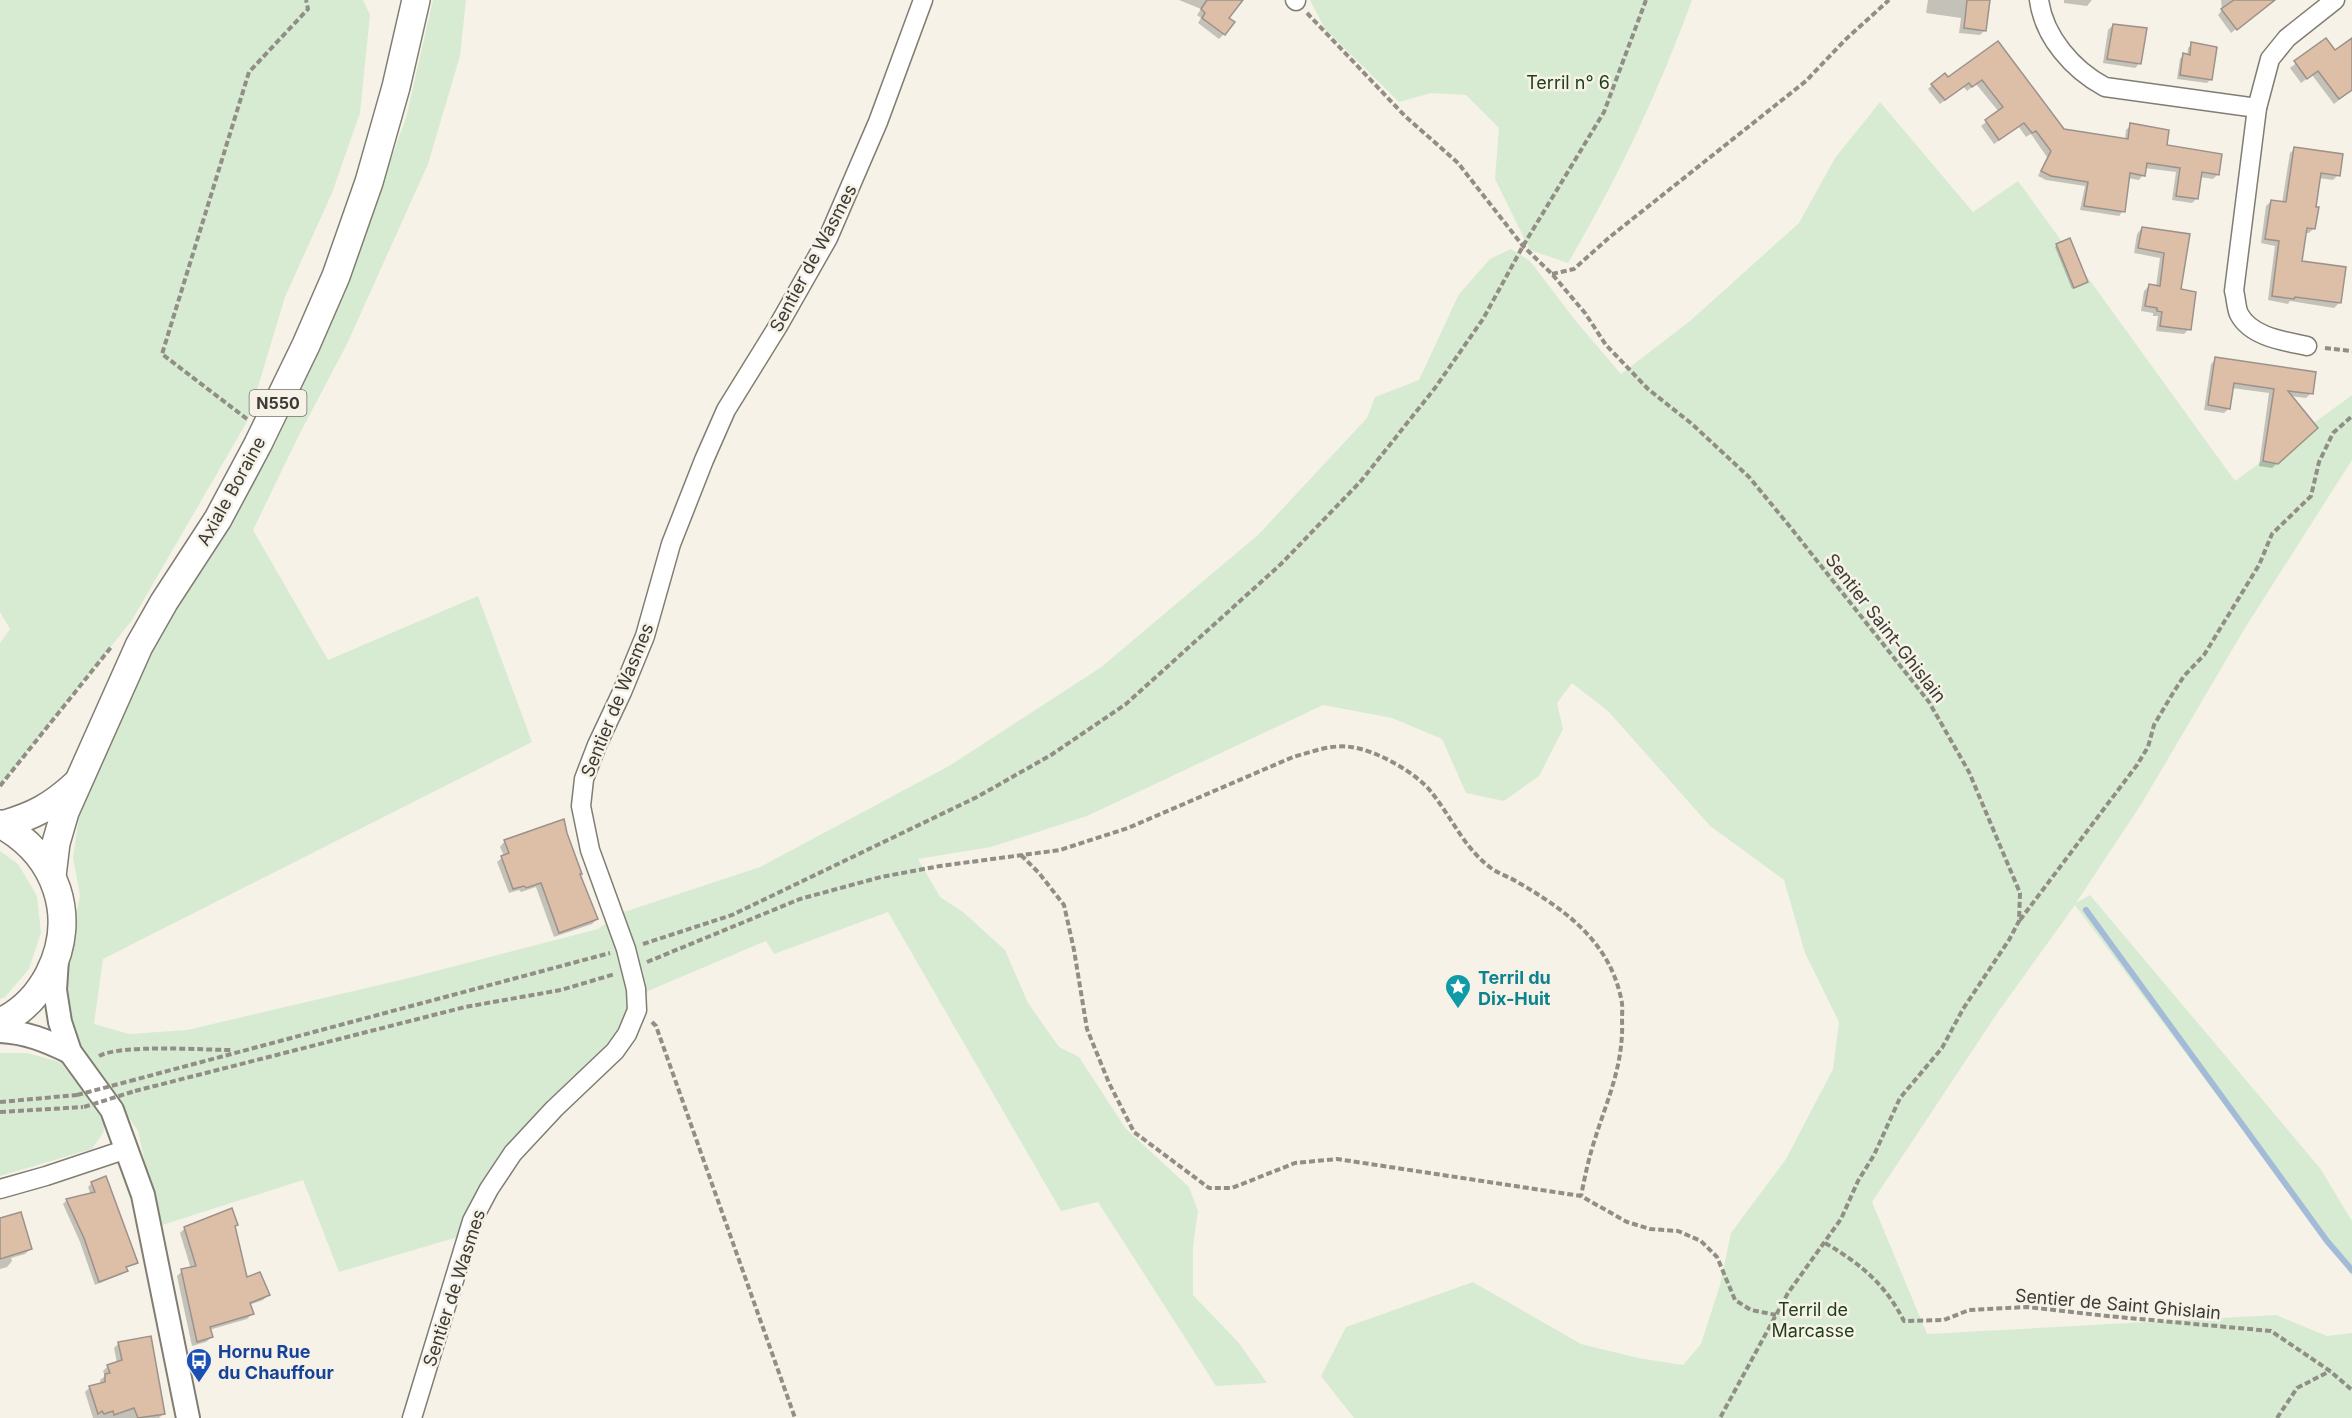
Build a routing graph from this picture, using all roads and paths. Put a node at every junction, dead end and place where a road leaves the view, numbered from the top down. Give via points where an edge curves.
1 (306, 0) edge
2 (416, 0) edge
3 (922, 0) edge
4 (1646, 0) edge
5 (1889, 0) edge
6 (2039, 0) edge
7 (2335, 0) edge
8 (1296, 1) edge
9 (2257, 108) junction
10 (1523, 246) junction
11 (1552, 274) junction
12 (2307, 346) joint
13 (2352, 351) edge
14 (2352, 416) edge
15 (248, 420) dead end
16 (118, 639) dead end
17 (79, 781) junction
18 (0, 786) edge
19 (1, 824) edge
20 (1021, 855) junction
21 (52, 876) junction
22 (2019, 921) junction
23 (626, 949) junction
24 (57, 957) junction
25 (630, 970) junction
26 (638, 1010) junction
27 (0, 1022) edge
28 (0, 1031) edge
29 (238, 1050) junction
30 (70, 1052) junction
31 (105, 1053) dead end
32 (0, 1102) edge
33 (0, 1112) edge
34 (127, 1149) junction
35 (0, 1189) edge
36 (1581, 1196) junction
37 (1825, 1243) junction
38 (1776, 1315) junction
39 (2330, 1371) junction
40 (2352, 1390) edge
41 (188, 1418) edge
42 (412, 1418) edge
43 (795, 1418) edge
44 (1720, 1418) edge
45 (2277, 1418) edge

1 - 15 path via 308,9 249,72 162,354
2 - 17 main road, Axiale Boraine / N550 via 369,182 336,276 258,444 218,519 139,646
3 - 23 street, Sentier de Wasmes via 878,122 833,228 726,410 704,460 671,544 645,636 584,779 580,806 590,850
4 - 10 path via 1604,112
5 - 11 path via 1806,81 1574,269
6 - 9 street via 2048,28 2066,57 2086,77 2105,87
7 - 9 street via 2287,38 2270,59
8 - 10 path, Sentier Saint-Ghislain via 1405,116 1458,163
9 - 12 street via 2234,291 2239,314 2255,331
10 - 11 path, Sentier Saint-Ghislain
10 - 23 path via 1483,319 1435,388 1361,481 1281,564 1126,704 1051,755 886,843 732,915
11 - 22 path, Sentier Saint-Ghislain via 1606,345 1648,389 1749,477 1929,702 1969,772 2020,893
12 - 13 path
14 - 22 path via 2333,433 2319,462 2311,496 2272,534 2259,565 2204,655 2184,676 2154,725 2148,747 2137,765
16 - 18 path
17 - 19 main road, Axiale Boraine / N550 via 57,802 31,816
17 - 21 main road via 56,843
19 - 21 main road, Axiale Boraine via 22,838
20 - 25 path via 881,877 800,899
20 - 36 path via 1064,905 1087,1029 1134,1132 1209,1188 1232,1188 1295,1163 1337,1159
20 - 36 path via 1060,850 1128,828 1319,749 1350,747 1376,754 1405,770 1431,792 1467,846 1491,868 1556,906 1584,928 1609,963 1622,999 1623,1045
21 - 24 main road, Axiale Boraine via 61,904 63,931
22 - 37 path via 1942,1048 1900,1098 1841,1219
23 - 25 street, Sentier de Wasmes
23 - 29 path
24 - 27 main road, Axiale Boraine via 40,990 14,1016
24 - 30 street via 55,990
25 - 26 street, Sentier de Wasmes
25 - 33 path, bridge via 561,990 465,1007 84,1107
26 - 42 street, Sentier de Wasmes via 615,1051 513,1153 489,1189 472,1221
26 - 43 path via 657,1026
28 - 30 street via 42,1038
29 - 31 path
29 - 32 path, bridge via 77,1095
30 - 34 street via 112,1110
34 - 35 street
34 - 41 street via 143,1195
36 - 38 path via 1627,1222 1678,1231 1701,1241 1717,1257 1735,1300 1751,1310
37 - 38 path
37 - 39 path, Sentier de Saint Ghislain via 1853,1259 1876,1280 1893,1299 1904,1321 1944,1320 1969,1310 2026,1306 2271,1331
38 - 44 path
39 - 40 path, Sentier de Saint Ghislain
39 - 45 path via 2297,1388

